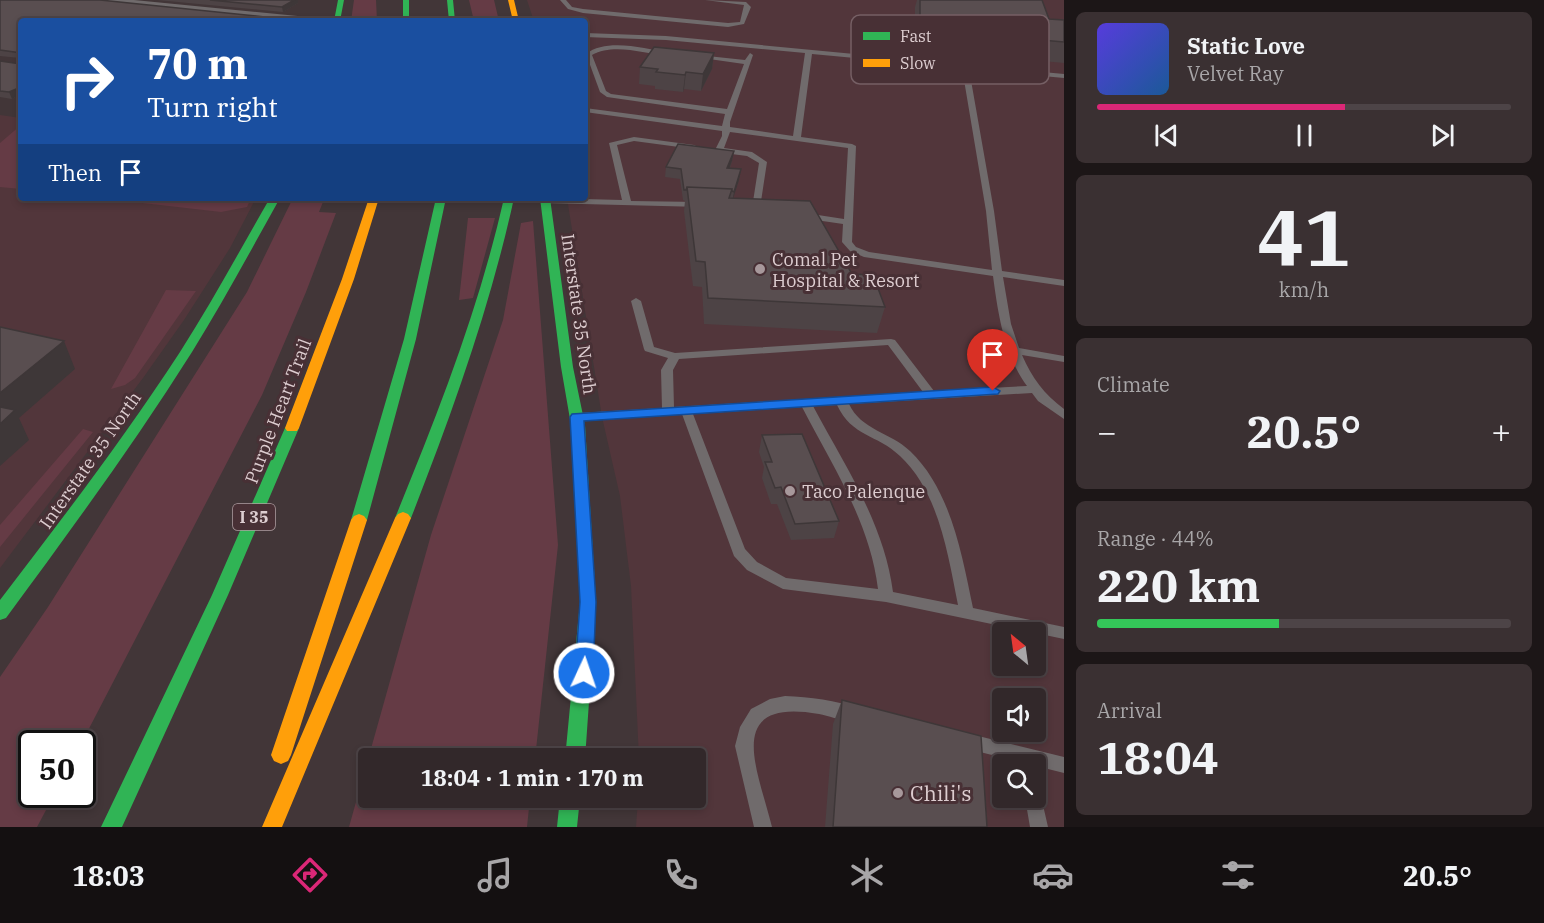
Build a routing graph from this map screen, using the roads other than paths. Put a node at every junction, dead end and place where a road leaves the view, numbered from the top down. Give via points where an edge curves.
1 (102, 0) edge
2 (341, 0) edge
3 (406, 0) edge
4 (450, 0) edge
5 (511, 0) edge
6 (563, 0) edge
7 (708, 0) edge
8 (279, 18) edge
9 (338, 18) edge
10 (406, 18) edge
11 (452, 18) edge
12 (515, 18) edge
13 (588, 35) edge
14 (753, 46) junction
15 (809, 51) junction
16 (670, 54) edge
17 (851, 55) edge
18 (693, 56) edge
19 (748, 62) junction
20 (1049, 74) edge
21 (1064, 76) edge
22 (968, 84) edge
23 (588, 110) edge
24 (730, 112) junction
25 (726, 129) junction
26 (797, 137) junction
27 (719, 150) junction
28 (272, 201) edge
29 (373, 201) edge
30 (440, 201) edge
31 (508, 201) edge
32 (545, 201) edge
33 (588, 201) edge
34 (627, 202) junction
35 (709, 206) edge
36 (744, 207) edge
37 (756, 208) junction
38 (767, 210) edge
39 (800, 216) edge
40 (849, 222) junction
41 (998, 273) junction
42 (1064, 283) edge
43 (636, 301) dead end
44 (1015, 351) junction
45 (675, 356) junction
46 (1064, 359) edge
47 (1035, 389) junction
48 (931, 395) junction
49 (841, 400) junction
50 (805, 402) junction
51 (686, 410) junction
52 (668, 411) junction
53 (1064, 415) edge
54 (577, 417) junction
55 (886, 596) junction
56 (967, 612) junction
57 (0, 613) edge
58 (1064, 633) edge
59 (874, 719) edge
60 (944, 736) edge
61 (575, 748) edge
62 (1006, 754) edge
63 (1046, 763) edge
64 (1064, 765) edge
65 (275, 771) dead end
66 (569, 808) edge
67 (1036, 808) edge
68 (111, 827) edge
69 (272, 827) edge
70 (567, 827) edge
71 (763, 827) edge
72 (1039, 827) edge

1 - 8 street
2 - 9 main road
3 - 10 main road
4 - 11 main road
5 - 12 main road
6 - 7 lane via 570,8 583,11 728,25 742,23 746,4
13 - 14 lane
14 - 15 lane
14 - 19 lane
15 - 17 lane
15 - 26 lane
16 - 24 lane via 598,49 589,54 603,92 609,96
18 - 19 lane
19 - 24 lane
20 - 21 lane
22 - 41 lane
23 - 25 lane
24 - 25 lane
25 - 26 lane
25 - 27 lane
26 - 40 lane via 852,146
27 - 34 lane via 634,140 615,142
27 - 37 lane via 749,154 763,162
28 - 57 main road, Interstate 35 North via 210,313 147,410
29 - 68 main road, Purple Heart Trail / I 35 via 355,260 265,491 202,636
30 - 65 main road via 425,281 394,400 326,626
31 - 69 main road via 489,284 466,355 410,503
32 - 54 main road, Interstate 35 North
33 - 34 lane
34 - 35 lane
36 - 37 lane
37 - 38 lane
39 - 40 lane
40 - 41 lane via 847,242 859,252
41 - 42 lane
41 - 44 lane via 1007,334
43 - 45 lane via 649,349
44 - 46 lane
44 - 47 lane
45 - 48 lane via 891,342
45 - 52 lane via 667,370
47 - 48 lane
47 - 53 lane via 1051,408
48 - 49 lane
49 - 50 lane
49 - 56 lane via 854,422 903,451 925,475 957,566
50 - 51 lane
50 - 55 lane via 871,529 885,572
51 - 52 lane
51 - 55 lane via 739,552 752,566 783,583
52 - 54 lane
54 - 61 main road, Interstate 35 North via 588,602
55 - 56 lane
56 - 58 lane
59 - 71 lane via 804,702 777,705 755,716 744,734 744,746
60 - 62 lane
63 - 64 lane
66 - 70 main road
67 - 72 lane

